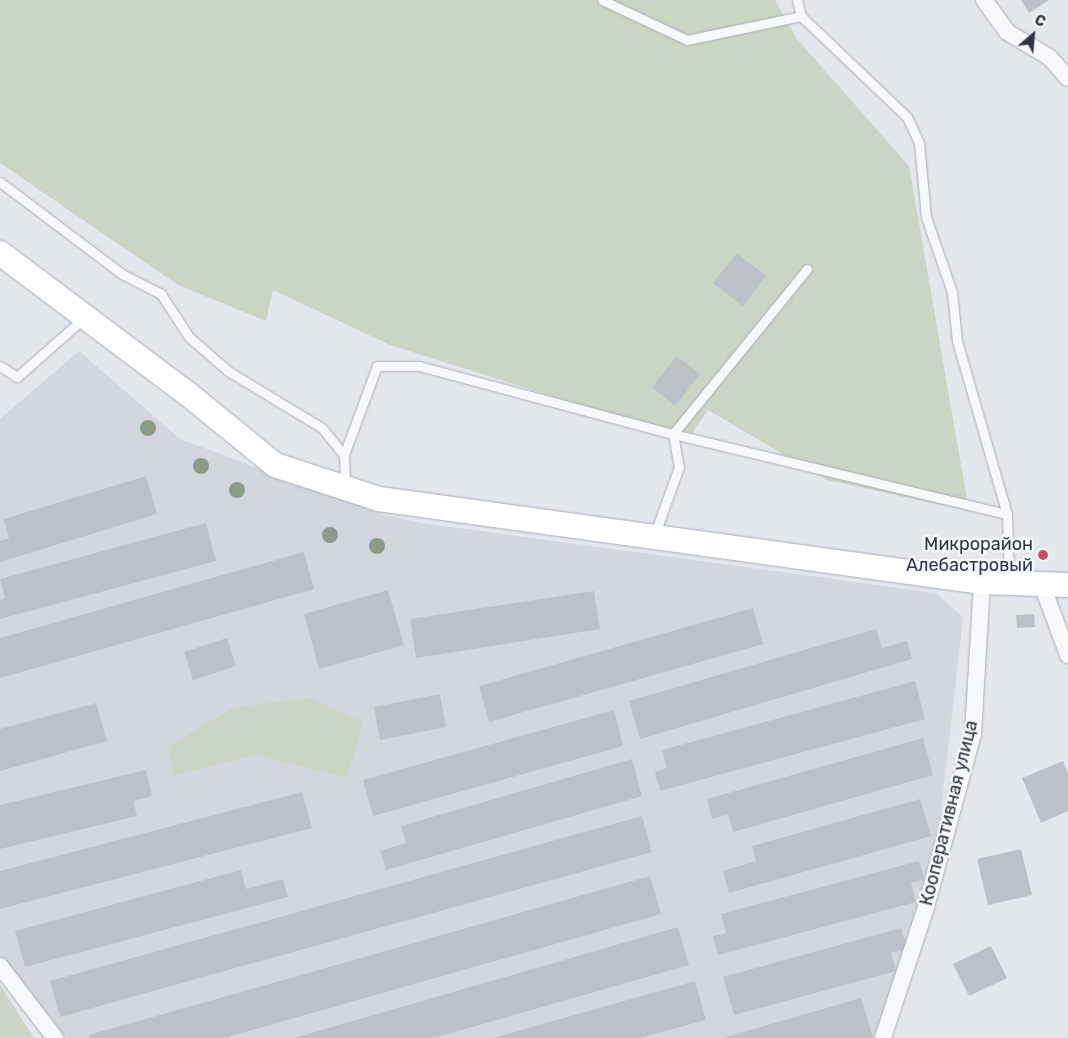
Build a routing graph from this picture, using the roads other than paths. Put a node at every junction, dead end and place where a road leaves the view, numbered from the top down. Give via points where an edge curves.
1 (602, 0) edge
2 (797, 0) edge
3 (984, 0) edge
4 (800, 16) junction
5 (1068, 78) edge
6 (0, 182) edge
7 (0, 253) edge
8 (807, 269) dead end
9 (84, 318) junction
10 (0, 366) edge
11 (673, 434) junction
12 (344, 455) junction
13 (345, 488) junction
14 (1006, 514) junction
15 (654, 537) junction
16 (982, 582) junction
17 (1009, 584) junction
18 (1042, 585) junction
19 (1068, 585) edge
20 (1068, 655) edge
21 (0, 966) edge
22 (55, 1038) edge
23 (883, 1038) edge

1 - 4 lane via 687,40
2 - 4 lane
3 - 5 street via 1007,32 1048,57
4 - 14 lane via 907,117 919,143 926,217 952,292 957,341 988,440
6 - 12 lane via 122,274 161,294 189,337 228,371 322,428
7 - 9 street
8 - 11 lane
9 - 10 lane via 17,378
9 - 13 street via 188,394 275,465
11 - 12 lane via 419,366 377,366
11 - 14 lane
11 - 15 lane via 679,467
12 - 13 lane
13 - 15 street via 379,499
14 - 17 lane
15 - 16 street
16 - 17 street
16 - 23 street, Кооперативная улица via 973,734 926,907
17 - 18 street
18 - 19 street
18 - 20 street
21 - 22 street

